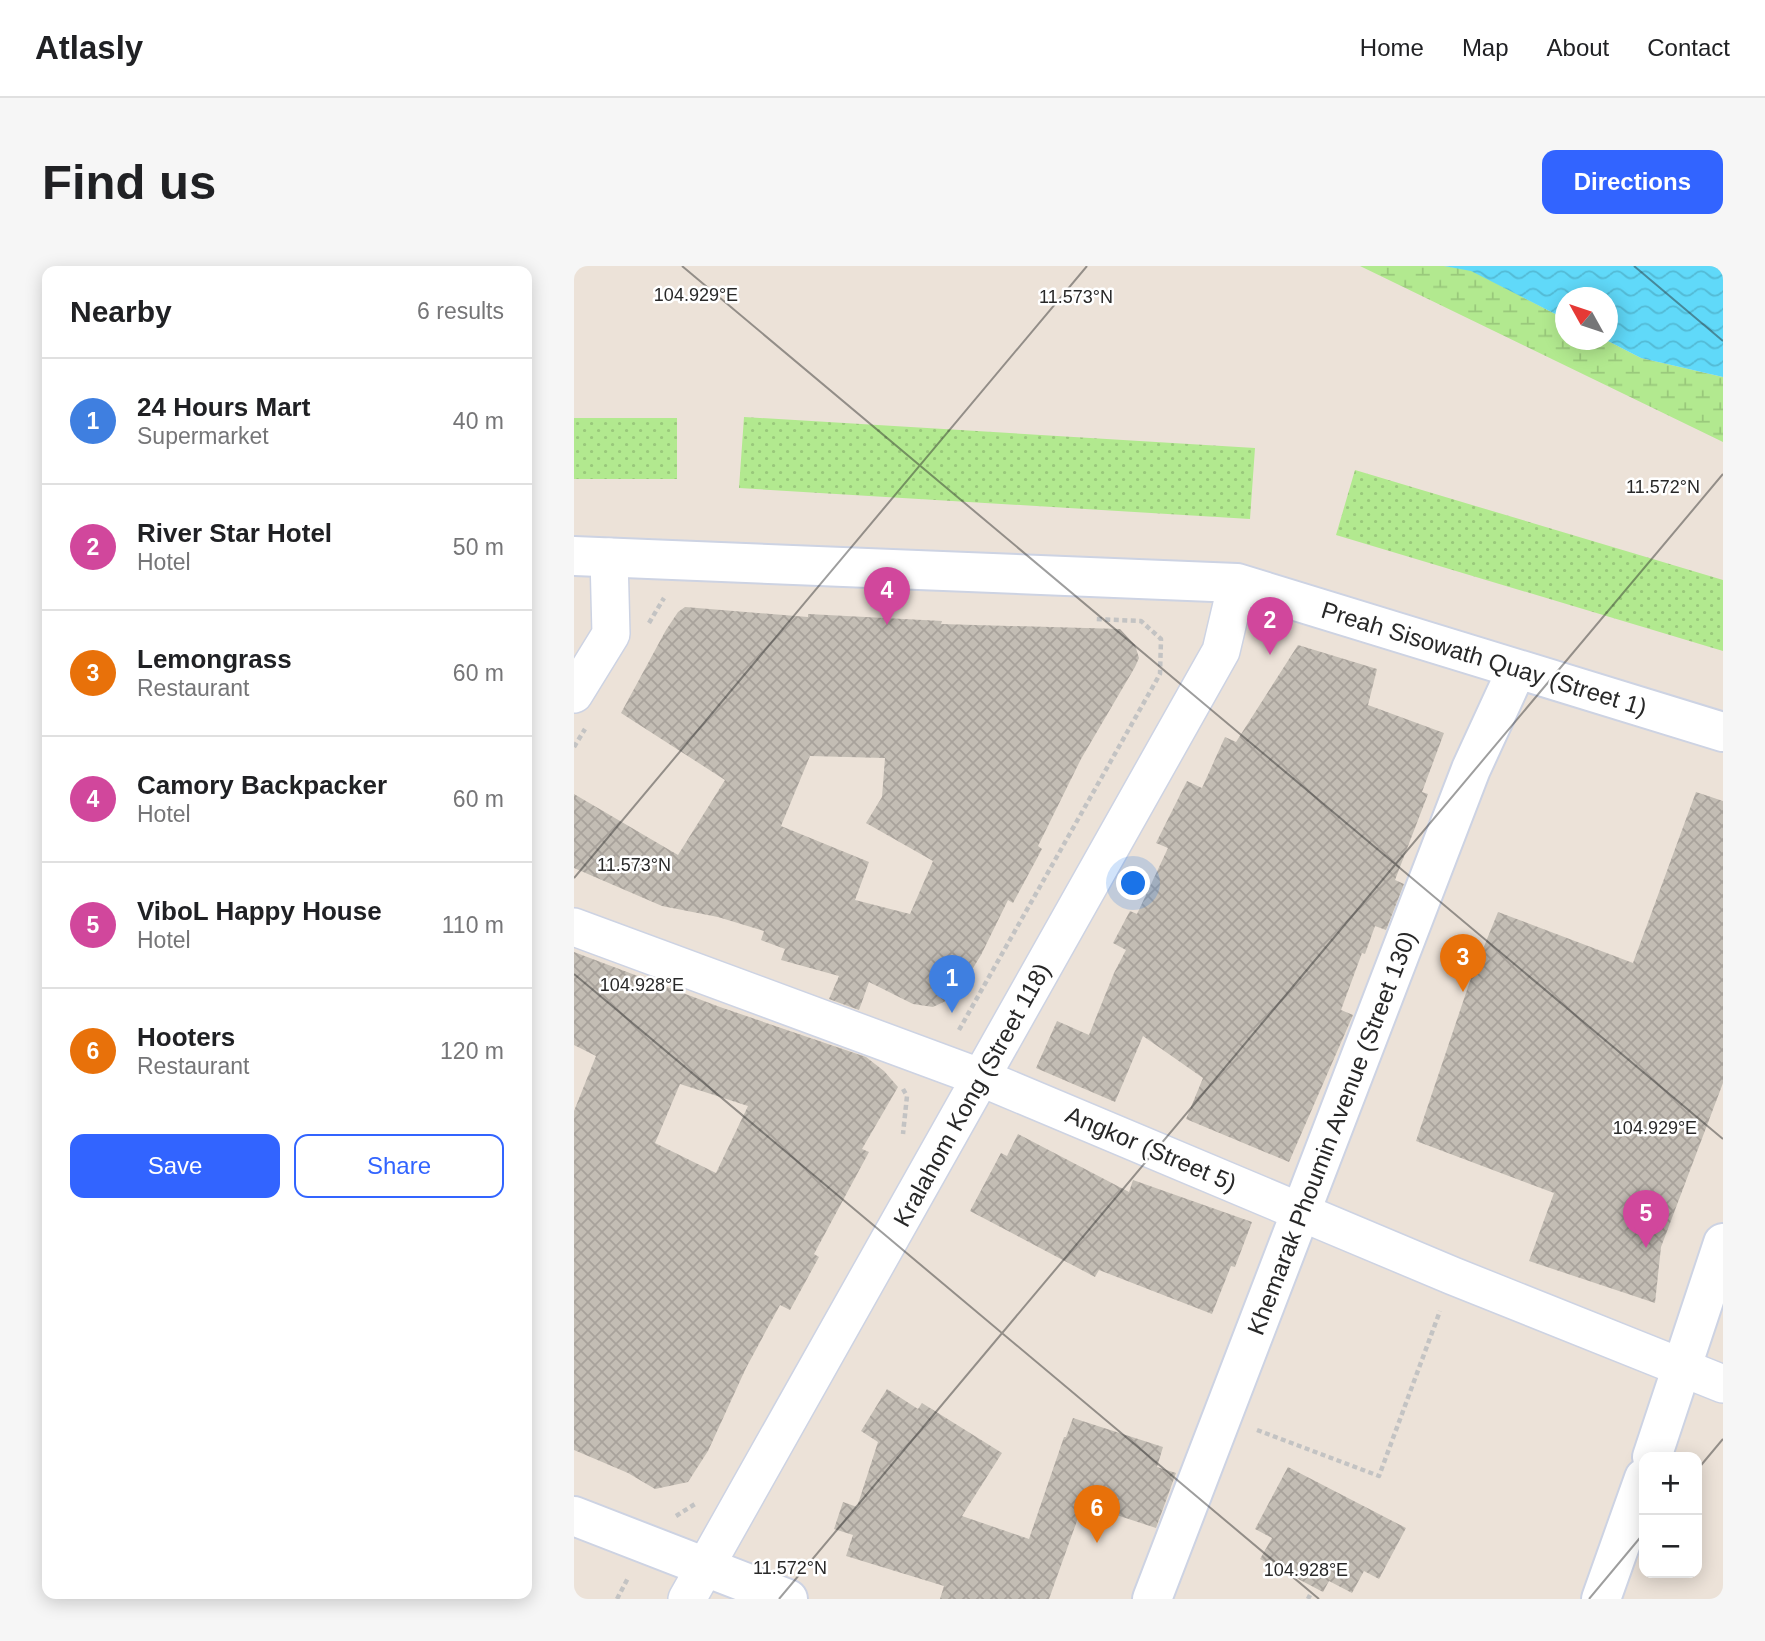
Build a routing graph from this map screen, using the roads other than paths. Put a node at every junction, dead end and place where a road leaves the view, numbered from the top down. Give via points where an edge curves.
1 (592, 556) edge
2 (1237, 583) junction
3 (1517, 669) junction
4 (574, 694) edge
5 (1723, 732) edge
6 (574, 927) edge
7 (982, 1077) junction
8 (1301, 1213) junction
9 (1723, 1243) edge
10 (1683, 1369) junction
11 (1723, 1384) edge
12 (1653, 1452) edge
13 (1639, 1492) edge
14 (574, 1516) edge
15 (696, 1583) edge
16 (788, 1599) edge
17 (1152, 1599) edge
18 (1601, 1599) edge

1 - 2 street, Preah Sisowath Quay (Street 1)
1 - 4 street via 611,634
2 - 3 street, Preah Sisowath Quay (Street 1)
2 - 7 street, Kralahom Kong (Street 118) via 1221,651
3 - 5 street, Preah Sisowath Quay (Street 1)
3 - 8 street, Khemarak Phoumin Avenue (Street 130) via 1471,769
6 - 7 street, Angkor (Street 5)
7 - 8 street, Angkor (Street 5)
7 - 15 street, Kralahom Kong (Street 118)
8 - 10 street, Angkor (Street 5)
8 - 17 street, Khemarak Phoumin Avenue (Street 130)
9 - 10 street
10 - 11 street, Angkor (Street 5)
10 - 12 street
13 - 18 street
14 - 15 street
15 - 16 street

